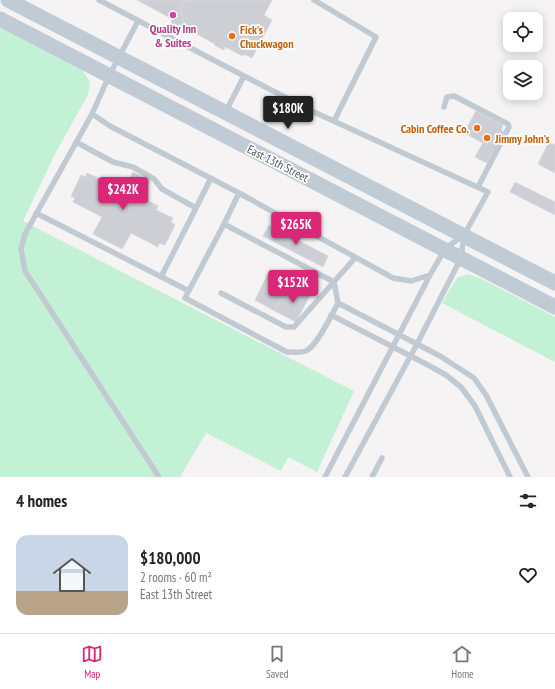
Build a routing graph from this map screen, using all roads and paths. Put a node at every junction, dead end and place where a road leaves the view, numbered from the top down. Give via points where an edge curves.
1 (8, 0) edge
2 (99, 0) edge
3 (314, 0) edge
4 (0, 19) edge
5 (138, 21) junction
6 (118, 57) junction
7 (109, 76) junction
8 (244, 76) junction
9 (444, 107) dead end
10 (225, 113) junction
11 (92, 114) junction
12 (334, 121) junction
13 (76, 142) junction
14 (211, 178) junction
15 (478, 187) junction
16 (239, 193) junction
17 (196, 208) junction
18 (36, 213) junction
19 (224, 224) junction
20 (464, 235) junction
21 (445, 249) junction
22 (355, 258) junction
23 (461, 258) junction
24 (430, 275) junction
25 (161, 277) junction
26 (334, 282) junction
27 (555, 283) edge
28 (189, 291) junction
29 (221, 293) dead end
30 (338, 303) junction
31 (555, 307) edge
32 (331, 315) junction
33 (398, 335) junction
34 (417, 344) junction
35 (392, 346) junction
36 (411, 356) junction
37 (382, 458) dead end
38 (159, 477) edge
39 (325, 477) edge
40 (345, 477) edge
41 (372, 477) edge
42 (510, 477) edge
43 (528, 477) edge

1 - 6 main road, East 13th Street
2 - 5 lane
3 - 12 lane via 376,37
4 - 7 main road, East 13th Street
5 - 6 lane
5 - 8 lane
6 - 7 lane
6 - 10 main road, East 13th Street
7 - 11 lane
7 - 21 main road, East 13th Street
8 - 10 lane
8 - 12 lane
9 - 15 lane via 447,97 454,96 508,124 509,127
10 - 20 main road, East 13th Street
11 - 13 lane
11 - 14 lane via 110,126
12 - 15 lane
13 - 17 lane via 113,162 133,168 154,179 162,189
13 - 18 lane
14 - 16 lane
14 - 17 lane
15 - 20 lane via 488,192
16 - 19 lane
16 - 22 lane
17 - 25 lane
18 - 25 lane
18 - 38 lane via 25,234 21,249 25,271
19 - 26 lane
19 - 28 lane
20 - 21 lane
20 - 23 lane
20 - 27 main road, East 13th Street
21 - 23 main road, East 13th Street
21 - 24 lane
22 - 24 lane via 393,278 410,281
22 - 26 lane
23 - 31 main road, East 13th Street
23 - 34 lane
24 - 33 lane
25 - 28 lane
26 - 29 lane via 294,327 286,327
26 - 30 lane
28 - 32 lane via 185,298 286,352 306,350 314,343
30 - 32 lane
30 - 33 lane
32 - 35 lane
33 - 34 lane
33 - 35 lane
34 - 36 lane
34 - 43 lane via 474,378 486,395
35 - 36 lane
35 - 39 lane
36 - 40 lane
36 - 42 lane via 446,375 461,387 475,406
37 - 41 lane

